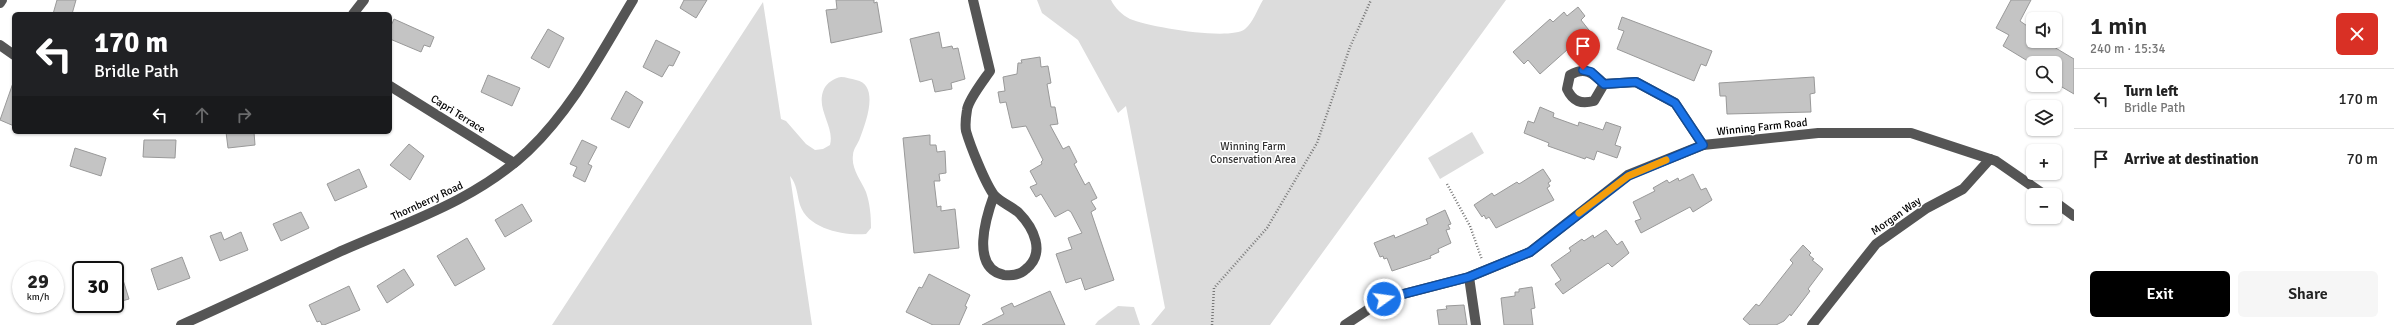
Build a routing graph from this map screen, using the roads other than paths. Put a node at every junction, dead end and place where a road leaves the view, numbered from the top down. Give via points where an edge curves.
1 (2, 0) edge
2 (364, 0) edge
3 (633, 0) edge
4 (973, 0) edge
5 (0, 3) edge
6 (355, 12) edge
7 (0, 45) edge
8 (12, 54) edge
9 (1604, 84) dead end
10 (392, 87) edge
11 (1703, 145) junction
12 (1990, 159) junction
13 (514, 163) junction
14 (2034, 188) edge
15 (994, 195) junction
16 (2062, 207) edge
17 (2074, 216) edge
18 (1469, 277) junction
19 (181, 325) edge
20 (1345, 325) edge
21 (1476, 325) edge
22 (1812, 325) edge

1 - 5 street
2 - 6 street
3 - 13 street, Thornberry Road via 564,111
4 - 15 street via 990,71 967,108 966,129
7 - 8 street
9 - 11 street via 1636,82 1675,103
10 - 13 street, Capri Terrace
11 - 12 street, Winning Farm Road via 1818,133 1911,133
11 - 18 street, Winning Farm Road via 1628,176 1530,252
12 - 14 street, Winning Farm Road
12 - 22 street, Morgan Way via 1963,189 1927,208 1876,244
13 - 19 street, Thornberry Road via 456,203 337,253
15 - 15 street via 989,208 983,245 985,260 996,273 1010,276 1022,273 1032,264 1038,252 1036,239 1029,224 1018,212
16 - 17 street
18 - 20 street, Winning Farm Road via 1384,299
18 - 21 street

